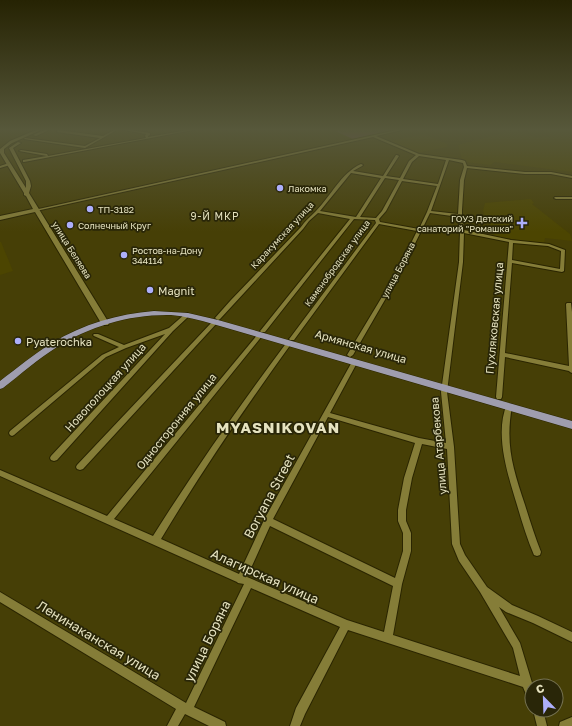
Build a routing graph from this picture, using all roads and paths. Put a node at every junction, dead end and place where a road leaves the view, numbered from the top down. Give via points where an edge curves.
1 (8, 164) joint
2 (20, 164) edge
3 (247, 164) edge
4 (392, 164) edge
5 (410, 164) edge
6 (447, 164) edge
7 (465, 164) joint
8 (361, 165) dead end
9 (0, 167) edge
10 (12, 170) junction
11 (23, 170) junction
12 (350, 172) junction
13 (384, 177) junction
14 (572, 177) edge
15 (402, 180) junction
16 (439, 185) junction
17 (26, 195) junction
18 (556, 198) dead end
19 (572, 198) edge
20 (36, 210) junction
21 (317, 212) junction
22 (429, 212) junction
23 (462, 216) junction
24 (0, 218) edge
25 (355, 218) junction
26 (378, 221) junction
27 (420, 230) junction
28 (462, 231) junction
29 (511, 241) junction
30 (510, 261) junction
31 (569, 304) dead end
32 (141, 313) junction
33 (187, 315) junction
34 (217, 320) junction
35 (104, 321) junction
36 (171, 330) junction
37 (262, 333) junction
38 (96, 335) dead end
39 (290, 341) junction
40 (124, 346) junction
41 (502, 354) junction
42 (352, 358) junction
43 (572, 370) edge
44 (0, 380) edge
45 (446, 385) junction
46 (0, 386) edge
47 (499, 397) junction
48 (509, 406) junction
49 (327, 414) junction
50 (572, 418) edge
51 (572, 425) edge
52 (12, 433) dead end
53 (418, 442) junction
54 (450, 447) junction
55 (54, 458) dead end
56 (80, 467) dead end
57 (0, 473) edge
58 (108, 522) junction
59 (268, 522) junction
60 (155, 540) junction
61 (537, 552) dead end
62 (245, 582) junction
63 (398, 584) junction
64 (483, 589) junction
65 (0, 597) edge
66 (346, 625) junction
67 (572, 637) edge
68 (388, 638) junction
69 (526, 678) edge
70 (524, 682) edge
71 (186, 708) junction
72 (572, 722) edge
73 (172, 726) edge
74 (221, 726) edge
75 (295, 726) edge
76 (564, 726) edge

1 - 9 street
1 - 10 main road, улица Беляева
2 - 11 main road
3 - 20 street
4 - 13 street, Односторонняя улица
5 - 15 street, Каменобродская улица
6 - 16 street, улица Боряна
7 - 14 street
7 - 23 street, улица Атарбекова via 460,210
8 - 12 street, Каракумская улица
10 - 11 main road
10 - 17 main road, улица Беляева
11 - 17 main road via 30,186
12 - 13 street
12 - 21 street, Каракумская улица
13 - 15 street
13 - 25 street, Односторонняя улица
15 - 16 street
15 - 26 street, Каменобродская улица
16 - 22 street, улица Боряна
17 - 20 main road, улица Беляева
18 - 19 street
20 - 24 main road
20 - 35 main road, улица Беляева
21 - 25 street
21 - 34 street, Каракумская улица
22 - 23 street
22 - 27 street, улица Боряна
23 - 28 street, улица Атарбекова
25 - 26 street
25 - 37 street, Односторонняя улица
26 - 27 street
26 - 39 street, Каменобродская улица
27 - 42 street, улица Боряна
28 - 29 street
28 - 45 street, улица Атарбекова via 461,262
29 - 30 street, Пухляковская улица
29 - 30 street via 549,245 563,250 562,271
30 - 41 street, Пухляковская улица
31 - 43 street
32 - 33 main road, Армянская улица
32 - 34 main road, Армянская улица via 188,311
32 - 35 main road
33 - 34 main road, Армянская улица
33 - 36 street, Новополоцкая улица
34 - 37 main road, Армянская улица
34 - 56 street, Каракумская улица
35 - 44 main road via 77,329 50,343
35 - 46 main road via 54,345
36 - 40 street, Новополоцкая улица
36 - 55 street, Новополоцкая улица
37 - 39 main road, Армянская улица
37 - 58 street, Односторонняя улица
38 - 40 street
39 - 42 main road, Армянская улица
39 - 60 street, Каменобродская улица via 189,484
40 - 52 street, Новополоцкая улица via 104,356
41 - 43 street
41 - 47 street, Пухляковская улица
42 - 45 main road, Армянская улица
42 - 49 street, Boryana Street
45 - 47 main road, Армянская улица
45 - 48 main road, Армянская улица
45 - 54 street, улица Атарбекова via 444,396
47 - 50 main road, Армянская улица
48 - 51 main road, Армянская улица
48 - 61 street via 505,422 509,468
49 - 53 street
49 - 59 street, Boryana Street
53 - 54 street
53 - 63 street via 402,510 402,521 407,532 407,551
54 - 64 street, улица Атарбекова via 456,544 462,558
57 - 58 street, Алагирская улица
58 - 60 street, Алагирская улица
59 - 62 street, Boryana Street
59 - 63 street
60 - 62 street, Алагирская улица
62 - 66 street, Алагирская улица
62 - 71 street, улица Боряна
63 - 68 street
64 - 67 street via 509,609
64 - 69 street, улица Атарбекова via 517,646
65 - 71 street, Ленинаканская улица
66 - 68 street, Алагирская улица
66 - 75 street
68 - 70 street, Алагирская улица
71 - 73 street
71 - 74 street, Ленинаканская улица
72 - 76 street

